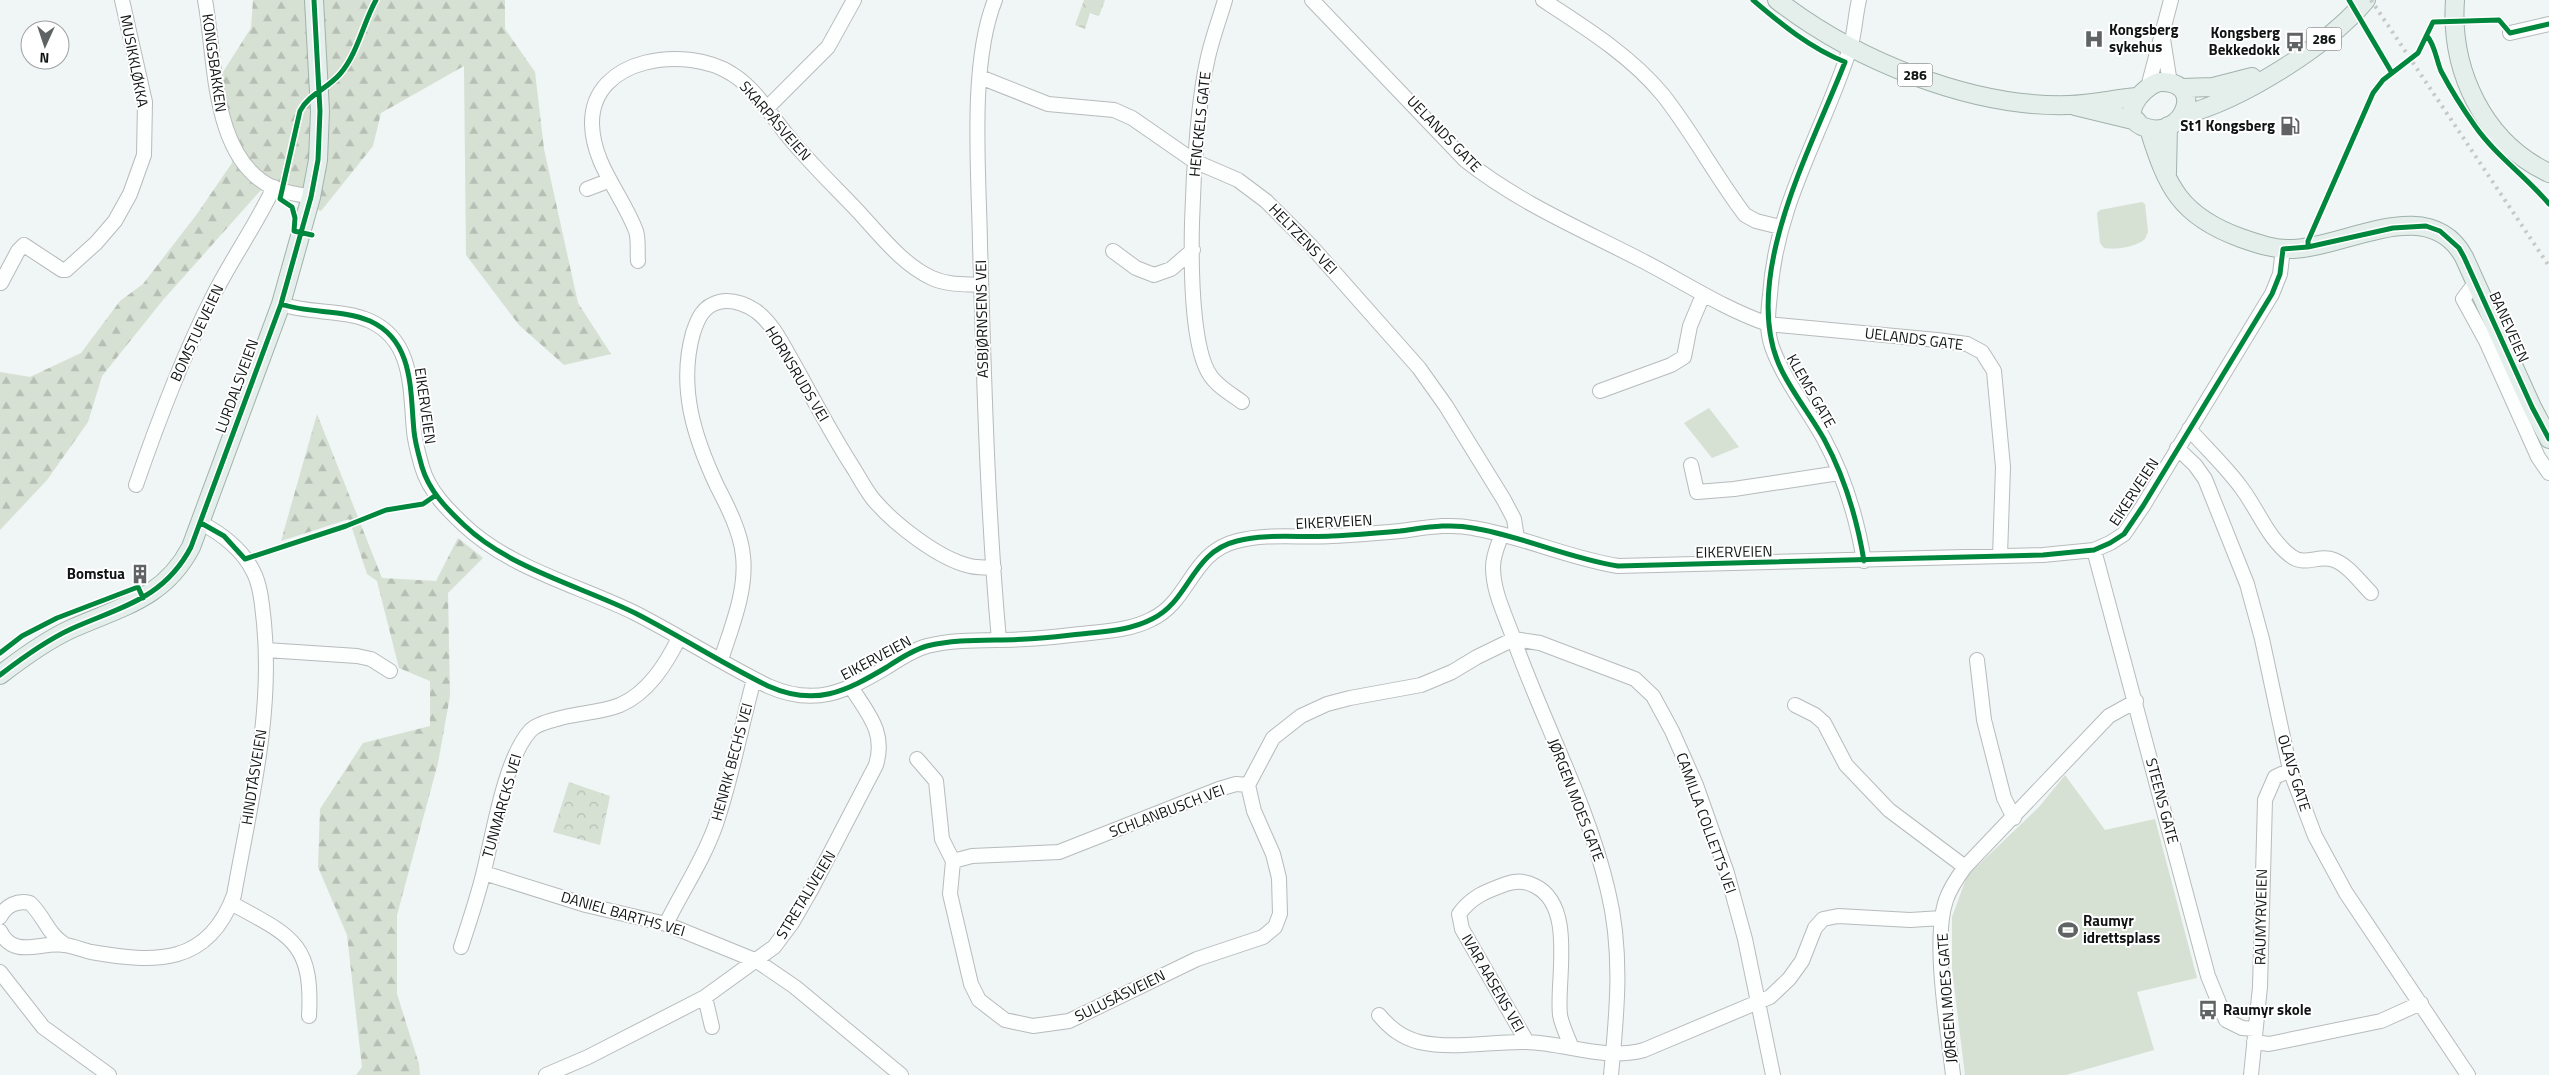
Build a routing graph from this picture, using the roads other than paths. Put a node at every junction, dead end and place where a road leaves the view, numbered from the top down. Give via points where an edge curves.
1 (122, 0) edge
2 (205, 0) edge
3 (314, 0) edge
4 (854, 0) edge
5 (995, 0) edge
6 (1225, 0) edge
7 (1312, 0) edge
8 (1544, 0) edge
9 (1777, 0) edge
10 (1859, 0) edge
11 (2170, 0) edge
12 (2366, 0) edge
13 (2454, 0) edge
14 (2549, 24) edge
15 (2510, 32) dead end
16 (2163, 33) junction
17 (1850, 47) junction
18 (2276, 71) junction
19 (980, 77) junction
20 (2175, 86) junction
21 (2143, 92) junction
22 (2070, 105) junction
23 (768, 108) junction
24 (2183, 115) junction
25 (2143, 125) junction
26 (2168, 126) junction
27 (1194, 161) junction
28 (2549, 172) edge
29 (2167, 176) junction
30 (608, 181) junction
31 (274, 188) junction
32 (587, 189) dead end
33 (311, 197) junction
34 (1780, 227) junction
35 (2284, 249) junction
36 (1113, 250) dead end
37 (1193, 250) junction
38 (638, 261) dead end
39 (1, 283) edge
40 (2475, 283) junction
41 (980, 285) junction
42 (1703, 295) junction
43 (281, 304) junction
44 (1768, 324) junction
45 (1600, 391) dead end
46 (1242, 402) dead end
47 (2189, 430) junction
48 (2549, 439) edge
49 (2177, 448) junction
50 (1691, 465) dead end
51 (1839, 473) junction
52 (2549, 473) edge
53 (136, 485) dead end
54 (201, 523) junction
55 (1502, 534) junction
56 (1517, 538) junction
57 (2094, 550) junction
58 (2000, 556) junction
59 (1864, 560) junction
60 (994, 568) junction
61 (2371, 592) dead end
62 (679, 638) junction
63 (1514, 639) junction
64 (999, 640) junction
65 (266, 650) junction
66 (720, 660) junction
67 (1977, 660) dead end
68 (390, 671) dead end
69 (0, 675) edge
70 (754, 679) junction
71 (851, 687) junction
72 (2136, 701) junction
73 (1795, 705) dead end
74 (917, 759) dead end
75 (2290, 770) junction
76 (1248, 785) junction
77 (2014, 818) junction
78 (953, 861) junction
79 (1965, 867) junction
80 (484, 873) junction
81 (231, 903) junction
82 (0, 917) edge
83 (1942, 918) junction
84 (666, 924) junction
85 (0, 931) edge
86 (64, 944) junction
87 (461, 947) dead end
88 (758, 961) junction
89 (0, 972) edge
90 (705, 997) junction
91 (1758, 1002) junction
92 (2422, 1003) junction
93 (1379, 1015) dead end
94 (309, 1016) dead end
95 (712, 1027) dead end
96 (2254, 1036) junction
97 (1527, 1042) junction
98 (1572, 1048) junction
99 (1612, 1055) junction
100 (109, 1075) edge
101 (546, 1075) edge
102 (901, 1075) edge
103 (1611, 1075) edge
104 (1773, 1075) edge
105 (1953, 1075) edge
106 (2251, 1075) edge
107 (2468, 1075) edge

1 - 39 street, MUSIKKLØKKA via 145,102 144,155 130,194 115,221 66,270 24,245
2 - 31 street, KONGSBAKKEN via 222,118 244,162
3 - 33 main road, LURDALSVEIEN via 320,111 318,160
4 - 23 street via 828,46
5 - 19 street, ASBJØRNSENS VEI via 989,15
6 - 27 street, HENCKELS GATE via 1207,62
7 - 42 street, UELANDS GATE via 1466,160 1489,179 1535,207 1642,260
8 - 34 street via 1639,70 1690,134 1745,215
9 - 17 main road, 286
10 - 17 street, KLEMS GATE
11 - 16 street
12 - 18 main road, 286 via 2326,37
13 - 28 main road via 2458,58 2477,105 2515,150
14 - 15 street
16 - 20 street
16 - 21 street
17 - 22 main road, 286 via 1968,92 2017,101
17 - 34 street, KLEMS GATE
18 - 20 main road, 286 via 2213,87
18 - 24 main road, 286 via 2208,108
19 - 27 street, HELTZENS VEI via 1048,104 1114,110 1132,118
19 - 41 street, ASBJØRNSENS VEI
20 - 21 main road, 286 via 2160,82
20 - 24 main road via 2187,102
21 - 22 main road, 286
21 - 25 main road via 2133,109
22 - 25 main road, 286
23 - 30 street, SKARPÅSVEIEN via 748,85 712,63 687,58 658,59 621,72 607,85 594,108 592,123 594,140
23 - 41 street, SKARPÅSVEIEN via 800,152 907,261 942,282
24 - 26 main road, 286
25 - 26 main road, 286
25 - 29 main road
26 - 29 main road
27 - 37 street, HENCKELS GATE
27 - 56 street, HELTZENS VEI via 1238,180 1266,201 1398,341 1446,406 1489,474 1514,519
29 - 35 main road via 2183,204 2209,224 2246,240
30 - 32 street
30 - 38 street, SKARPÅSVEIEN via 636,232
31 - 33 street, KONGSBAKKEN
31 - 53 street, BOMSTUEVEIEN via 213,296 186,353
33 - 43 main road, LURDALSVEIEN
34 - 44 street, KLEMS GATE via 1772,262
35 - 40 main road, BANEVEIEN via 2308,247 2393,228 2426,226 2440,231 2459,248
35 - 47 street, EIKERVEIEN via 2280,274 2272,294
36 - 37 street via 1136,268 1154,275 1171,269
37 - 46 street, HENCKELS GATE via 1196,326 1203,359 1210,375
40 - 48 main road, BANEVEIEN
40 - 52 street, BANEVEIEN via 2463,299 2486,341 2538,457
41 - 60 street, ASBJØRNSENS VEI
42 - 44 street, UELANDS GATE
42 - 45 street via 1690,326 1684,357 1671,365
43 - 54 main road, LURDALSVEIEN
43 - 62 street, EIKERVEIEN via 360,318 393,338 407,365 414,433 422,468 436,496 465,526 496,549 636,614
44 - 51 street, KLEMS GATE via 1782,372 1825,440
44 - 58 street, UELANDS GATE via 1967,344 1982,352 1994,371 2002,458
47 - 49 street, EIKERVEIEN
47 - 61 street via 2241,487 2271,536 2290,556 2298,561 2320,557 2334,560
49 - 57 street, EIKERVEIEN via 2124,534
49 - 75 street, OLAVS GATE via 2204,479 2247,584
50 - 51 street via 1697,492
51 - 59 street, KLEMS GATE
54 - 65 street, HINDTÅSVEIEN via 224,536 253,571 261,596
54 - 69 main road, LURDALSVEIEN via 185,559 154,592 53,638
55 - 56 street, EIKERVEIEN
55 - 63 street, JØRGEN MOES GATE via 1494,553 1493,567 1502,611
55 - 64 street, EIKERVEIEN via 1471,527 1443,526 1237,541 1211,552 1166,610 1141,624 1099,632
56 - 59 street, EIKERVEIEN via 1596,563 1618,566
57 - 58 street, EIKERVEIEN
57 - 72 street, STEENS GATE
58 - 59 street, EIKERVEIEN
60 - 64 street, ASBJØRNSENS VEI
60 - 66 street, HORNSRUDS VEI via 971,566 951,559 894,520 873,499 840,448 775,332 758,312 745,304 728,300 710,305 697,321 692,340 688,363 689,409 696,436 725,502 743,556 741,590
62 - 66 street, EIKERVEIEN
62 - 80 street, TUNMARCKS VEI via 652,682 620,705 570,715 531,730 520,746 507,782
63 - 76 street via 1421,685 1350,698 1301,716 1273,738
63 - 91 street, CAMILLA COLLETTS VEI via 1540,643 1620,672 1635,679 1653,696 1696,785 1727,873
63 - 99 street, JØRGEN MOES GATE via 1583,812 1609,892 1618,945 1619,981
64 - 71 street, EIKERVEIEN via 925,647
65 - 68 street via 357,656 371,659
65 - 81 street, HINDTÅSVEIEN via 267,686 260,748
66 - 70 street, EIKERVEIEN
67 - 77 street via 1984,720 2004,798
70 - 71 street, EIKERVEIEN via 784,693 802,697 819,697
70 - 84 street, HENRIK BECHS VEI via 716,826
71 - 88 street, STRETALIVEIEN via 880,738 876,765 792,923 774,947
72 - 77 street, JØRGEN MOES GATE via 2109,716
72 - 96 street, STEENS GATE via 2208,976 2226,1020
73 - 79 street via 1824,723 1846,765 1890,810
74 - 78 street via 936,781 942,839
75 - 92 street, OLAVS GATE via 2315,836 2346,893
75 - 96 street, RAUMYRVEIEN via 2275,777 2265,800 2260,987
76 - 78 street, SCHLANBUSCH VEI via 1236,784 1219,789 1059,852 972,856
76 - 78 street, SULUSÅSVEIEN via 1254,811 1273,854 1279,878 1280,914 1275,927 1263,937 1197,959 1069,1021 1033,1026 1005,1020 979,1000 964,960 950,894
77 - 79 street, JØRGEN MOES GATE
79 - 83 street, JØRGEN MOES GATE via 1952,886
80 - 84 street, DANIEL BARTHS VEI via 586,905
80 - 87 street, TUNMARCKS VEI
81 - 86 street, HINDTÅSVEIEN via 217,927 200,945 175,956 132,957
81 - 94 street via 261,919 297,946 309,974
82 - 86 street via 16,903 30,903 42,916 54,938
83 - 91 street, IVAR AASENS VEI via 1910,920 1838,916 1823,919 1815,928 1802,961 1789,979 1770,997
83 - 105 street, JØRGEN MOES GATE via 1940,948
84 - 88 street, DANIEL BARTHS VEI
85 - 86 street, HINDTÅSVEIEN via 5,940 17,948
88 - 90 street, STRETALIVEIEN
88 - 102 street, DANIEL BARTHS VEI via 795,987
89 - 100 street via 43,1027
90 - 95 street
90 - 101 street, STRETALIVEIEN
91 - 99 street, IVAR AASENS VEI via 1644,1050
91 - 104 street, CAMILLA COLLETTS VEI
92 - 96 street, STEENS GATE via 2382,1021 2278,1042
92 - 107 street, OLAVS GATE
93 - 97 street, IVAR AASENS VEI via 1403,1037 1421,1042 1467,1045
96 - 106 street, RAUMYRVEIEN
97 - 98 street, IVAR AASENS VEI
97 - 98 street, IVAR AASENS VEI via 1462,929 1459,914 1478,895 1512,882 1526,881 1541,889 1554,907 1562,935 1560,1016
98 - 99 street, IVAR AASENS VEI
99 - 103 street, JØRGEN MOES GATE

